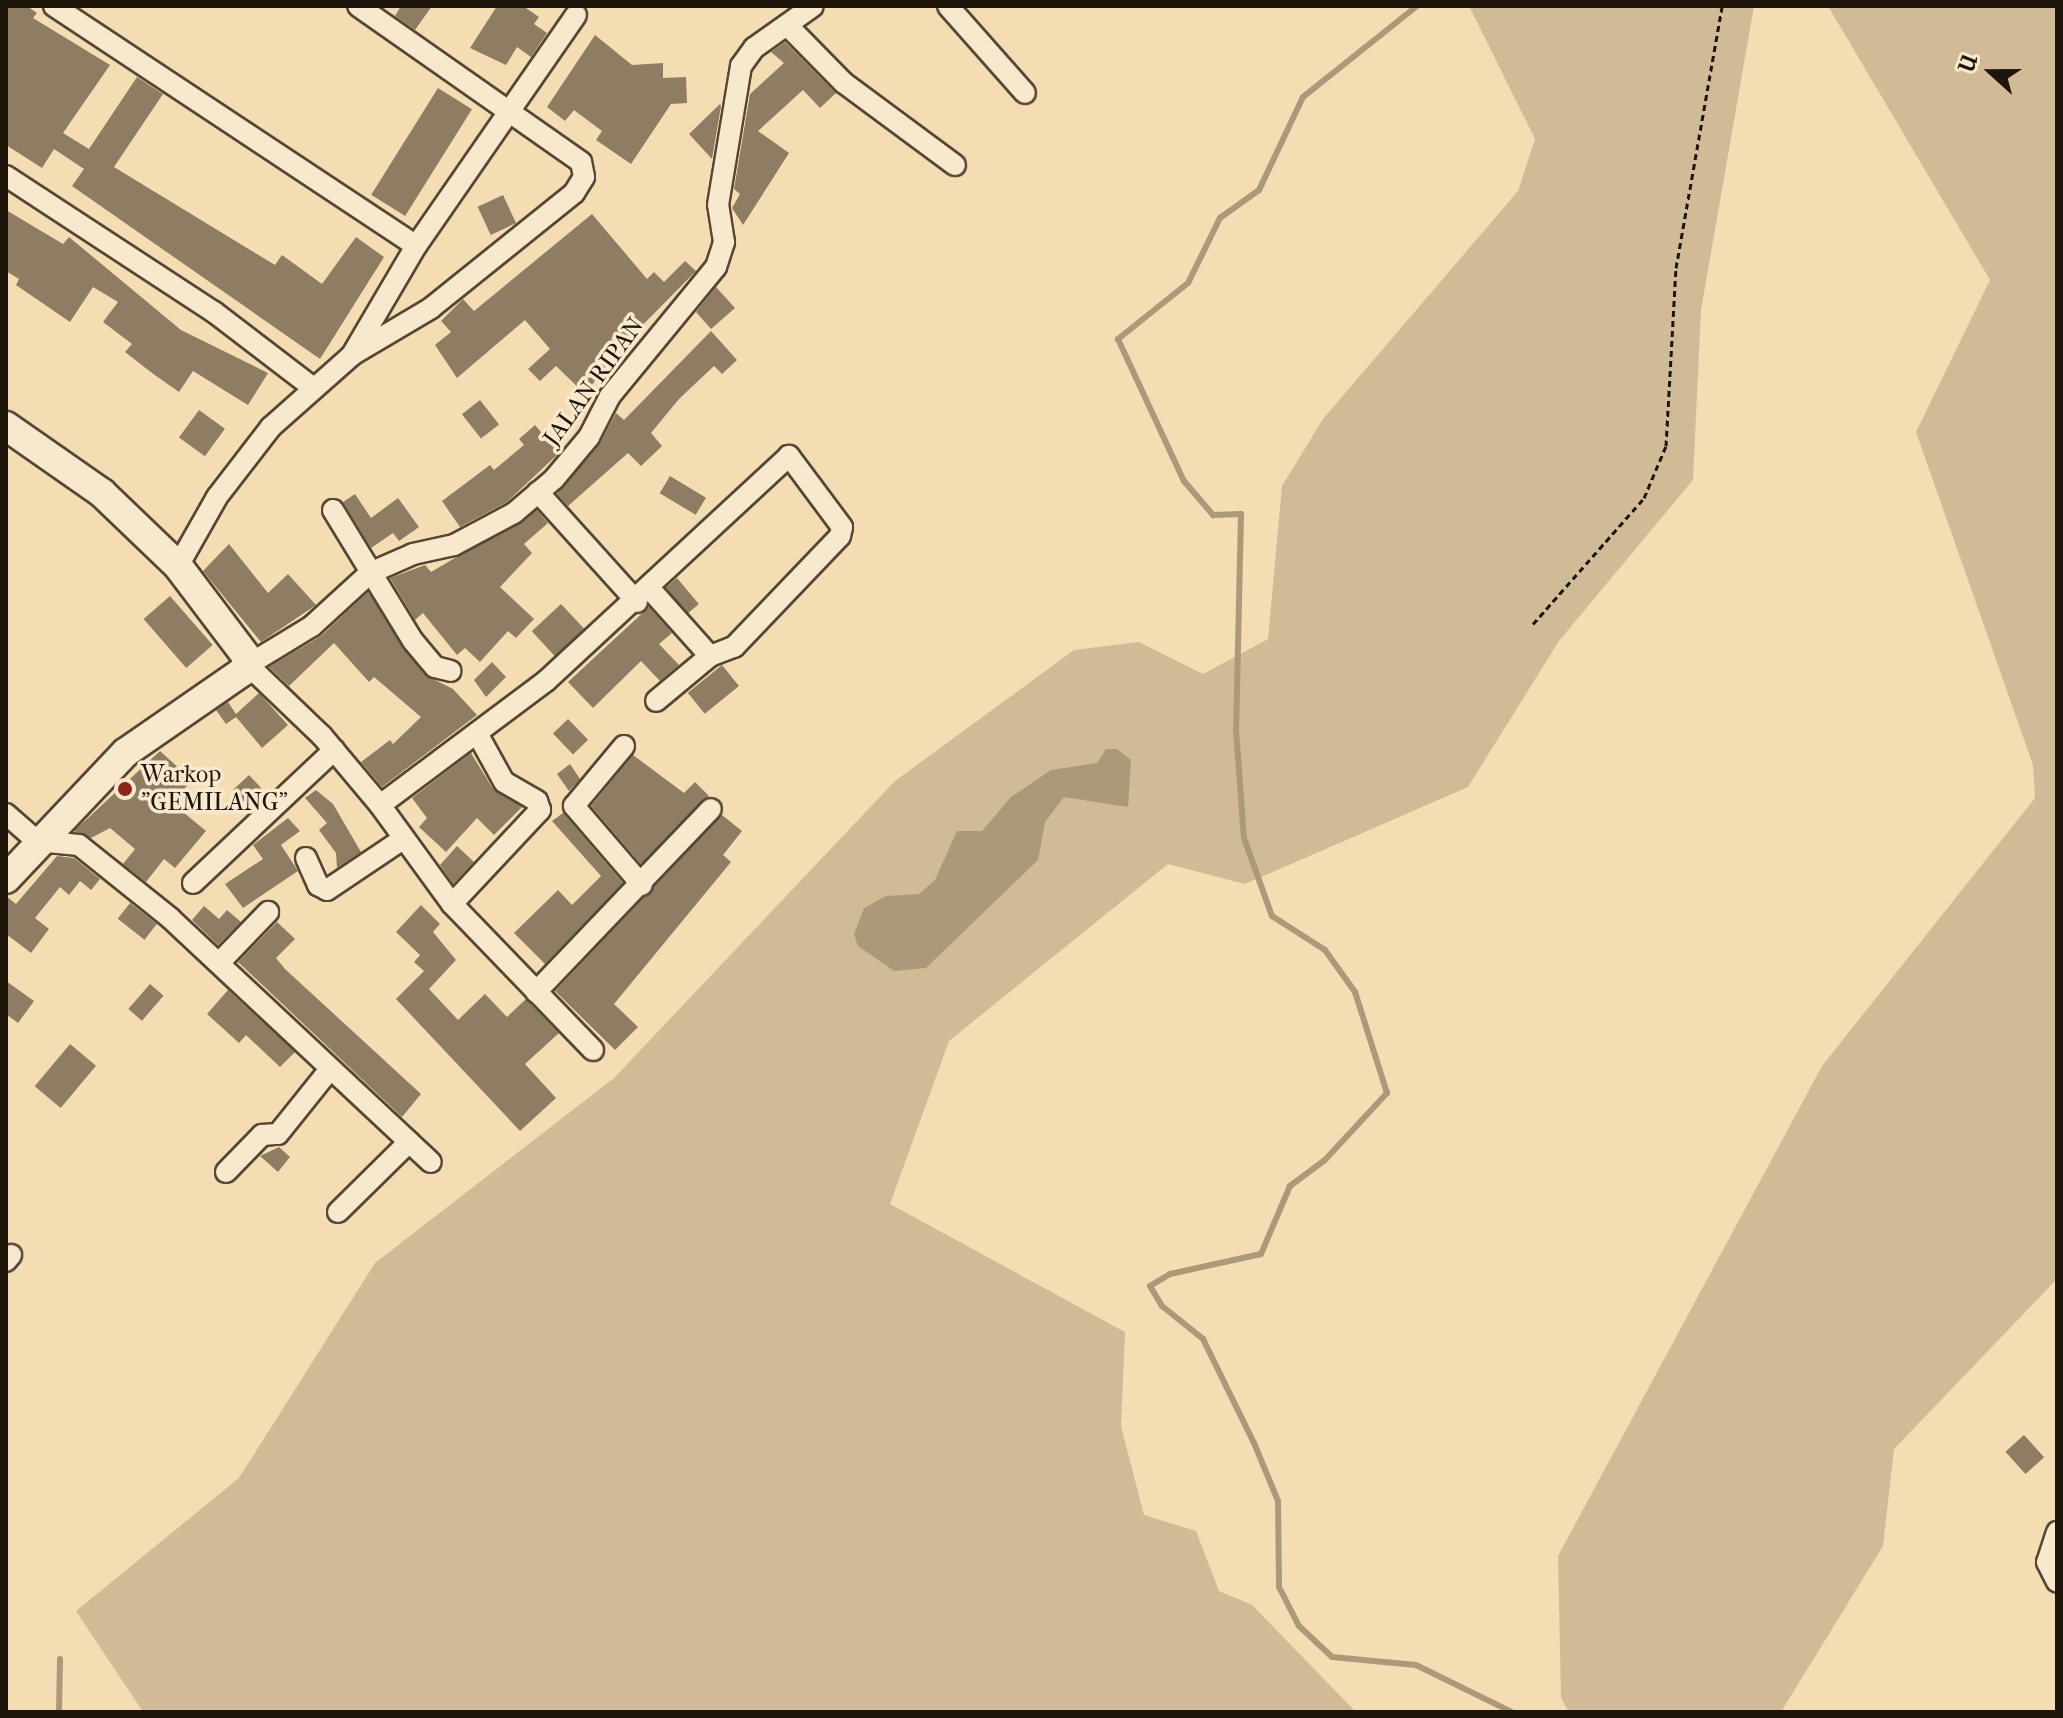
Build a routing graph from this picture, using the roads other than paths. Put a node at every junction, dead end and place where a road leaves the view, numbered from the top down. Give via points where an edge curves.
1 (358, 6) edge
2 (813, 6) edge
3 (948, 6) edge
4 (60, 8) edge
5 (576, 15) dead end
6 (787, 25) junction
7 (1025, 93) dead end
8 (507, 108) junction
9 (955, 165) dead end
10 (6, 176) edge
11 (416, 246) junction
12 (352, 355) junction
13 (312, 387) junction
14 (6, 426) edge
15 (538, 492) junction
16 (333, 510) dead end
17 (178, 566) junction
18 (370, 573) junction
19 (644, 595) junction
20 (710, 656) junction
21 (248, 665) junction
22 (451, 671) dead end
23 (656, 701) dead end
24 (477, 733) junction
25 (624, 746) dead end
26 (334, 750) junction
27 (380, 805) junction
28 (711, 809) dead end
29 (6, 814) edge
30 (403, 839) junction
31 (37, 841) junction
32 (306, 858) dead end
33 (6, 879) edge
34 (193, 883) dead end
35 (642, 885) junction
36 (452, 904) junction
37 (268, 912) dead end
38 (219, 963) junction
39 (536, 992) junction
40 (593, 1050) dead end
41 (330, 1069) junction
42 (409, 1142) junction
43 (431, 1162) dead end
44 (226, 1172) dead end
45 (338, 1212) dead end
46 (2057, 1532) edge
47 (2057, 1582) edge

1 - 8 street
2 - 6 street, JALAN RIPAN
3 - 7 street
4 - 11 street
5 - 8 street
6 - 9 street via 844,83
6 - 15 street, JALAN RIPAN via 754,48 734,89 718,205 724,242 716,267 610,396 589,437
8 - 11 street
8 - 12 street via 581,162 584,177 574,193 431,308
10 - 13 street via 214,312
11 - 12 street
12 - 13 street
13 - 17 street via 242,462
14 - 17 street via 56,455
15 - 18 street, JALAN RIPAN via 454,545 413,554
15 - 19 street
16 - 18 street
17 - 21 street via 247,653
18 - 21 street, JALAN RIPAN via 312,626
18 - 22 street via 413,641 435,667
19 - 20 street
19 - 20 street via 789,456 842,527 840,536 734,647
19 - 24 street
20 - 23 street
21 - 26 street
21 - 31 street via 125,753
24 - 27 street
24 - 36 street via 504,782 537,801 540,810
25 - 35 street via 574,806
26 - 27 street
26 - 34 street
27 - 30 street
28 - 35 street
29 - 31 street
30 - 32 street via 327,890
30 - 36 street
31 - 33 street
31 - 38 street via 79,845
35 - 39 street
36 - 39 street
37 - 38 street
38 - 41 street
39 - 40 street
41 - 42 street
41 - 44 street via 278,1134 262,1135
42 - 43 street
42 - 45 street
46 - 47 street via 2047,1562

